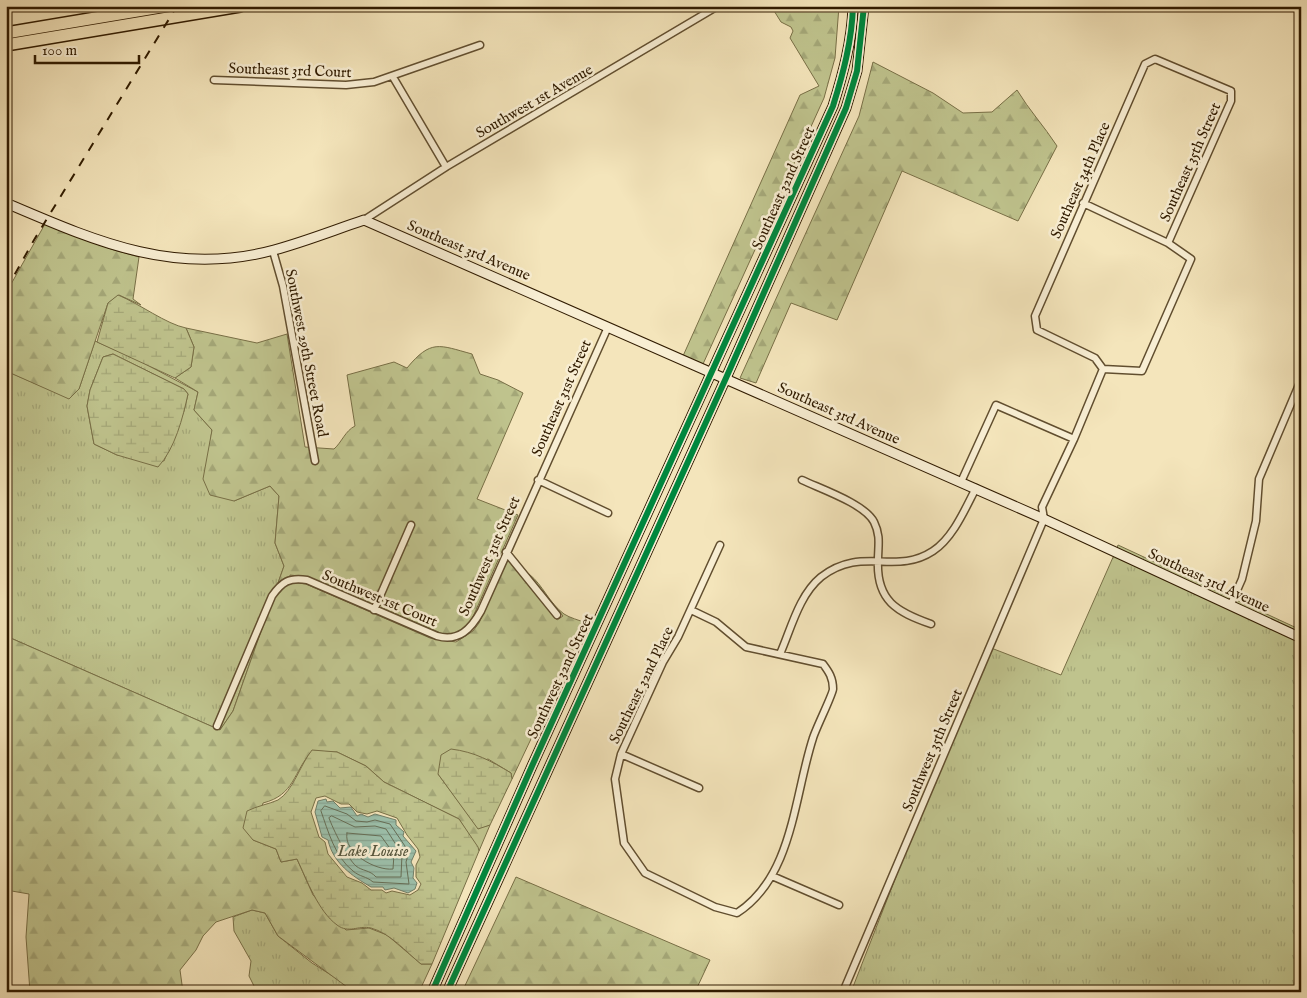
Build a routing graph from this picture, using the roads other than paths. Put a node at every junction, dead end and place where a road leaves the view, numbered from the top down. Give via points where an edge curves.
1 (167, 6) edge
2 (240, 6) edge
3 (718, 6) edge
4 (853, 6) edge
5 (864, 6) edge
6 (6, 33) edge
7 (6, 45) edge
8 (480, 45) dead end
9 (1155, 59) joint
10 (393, 77) junction
11 (214, 80) dead end
12 (446, 167) junction
13 (6, 203) edge
14 (1083, 203) junction
15 (364, 220) junction
16 (1168, 243) junction
17 (273, 251) junction
18 (608, 327) junction
19 (1103, 369) junction
20 (713, 373) junction
21 (726, 378) junction
22 (1301, 380) edge
23 (1074, 439) junction
24 (314, 461) dead end
25 (538, 480) junction
26 (802, 480) dead end
27 (961, 482) junction
28 (976, 488) junction
29 (608, 513) dead end
30 (1044, 519) junction
31 (411, 525) dead end
32 (720, 545) dead end
33 (506, 552) junction
34 (878, 561) junction
35 (1231, 604) junction
36 (374, 610) junction
37 (691, 610) junction
38 (558, 615) dead end
39 (931, 624) dead end
40 (456, 637) joint
41 (1301, 638) edge
42 (780, 654) junction
43 (217, 726) dead end
44 (621, 754) junction
45 (699, 788) dead end
46 (772, 876) junction
47 (840, 905) dead end
48 (432, 992) edge
49 (447, 992) edge
50 (843, 992) edge

1 - 6 highway
2 - 7 highway
3 - 12 street, Southwest 1st Avenue
4 - 20 main road, Southeast 32nd Street via 843,74 833,106
5 - 21 main road, Southeast 32nd Street via 858,71 846,108
8 - 10 street, Southeast 3rd Court
9 - 14 street, Southeast 34th Place via 1145,64
9 - 16 street, Southeast 35th Street via 1231,91 1231,100
10 - 11 street, Southeast 3rd Court via 346,86
10 - 12 street
12 - 15 street, Southwest 1st Avenue
13 - 17 main road via 112,246 160,257 219,259
14 - 16 street
14 - 19 street, Southeast 34th Place via 1035,316 1037,330 1095,358
15 - 17 main road
15 - 18 main road, Southeast 3rd Avenue
16 - 19 street via 1190,258 1142,371
17 - 24 street, Southwest 29th Street Road via 283,286
18 - 20 main road, Southeast 3rd Avenue
18 - 25 street, Southeast 31st Street
19 - 23 street
20 - 21 main road, Southeast 3rd Avenue
20 - 48 main road, Southwest 32nd Street
21 - 27 main road, Southeast 3rd Avenue
21 - 49 main road, Southwest 32nd Street
22 - 35 street via 1259,479 1256,521 1242,579
23 - 27 street via 996,404
23 - 30 street via 1042,507
25 - 29 street
25 - 33 street, Southwest 31st Street
26 - 34 street via 857,506 874,521 880,542
27 - 28 main road, Southeast 3rd Avenue
28 - 30 main road, Southeast 3rd Avenue
28 - 34 street via 945,540 933,551 905,562
30 - 35 main road, Southeast 3rd Avenue
30 - 50 street, Southwest 35th Street
31 - 36 street
32 - 37 street, Southeast 32nd Place
33 - 38 street
33 - 40 street, Southwest 31st Street via 476,621
34 - 39 street via 881,588 892,606 905,615
34 - 42 street via 857,560 839,565 820,578 804,597
35 - 41 main road, Southeast 3rd Avenue
36 - 40 street, Southwest 1st Court via 437,636
36 - 43 street, Southwest 1st Court via 307,580 294,578 282,583 272,596
37 - 42 street via 716,622 746,647
37 - 44 street, Southeast 32nd Place
42 - 46 street via 823,664 831,676 833,691 819,719 805,761 796,814
44 - 45 street
44 - 46 street, Southeast 32nd Place via 614,779 624,843 645,872 715,907 736,913 751,904
46 - 47 street

